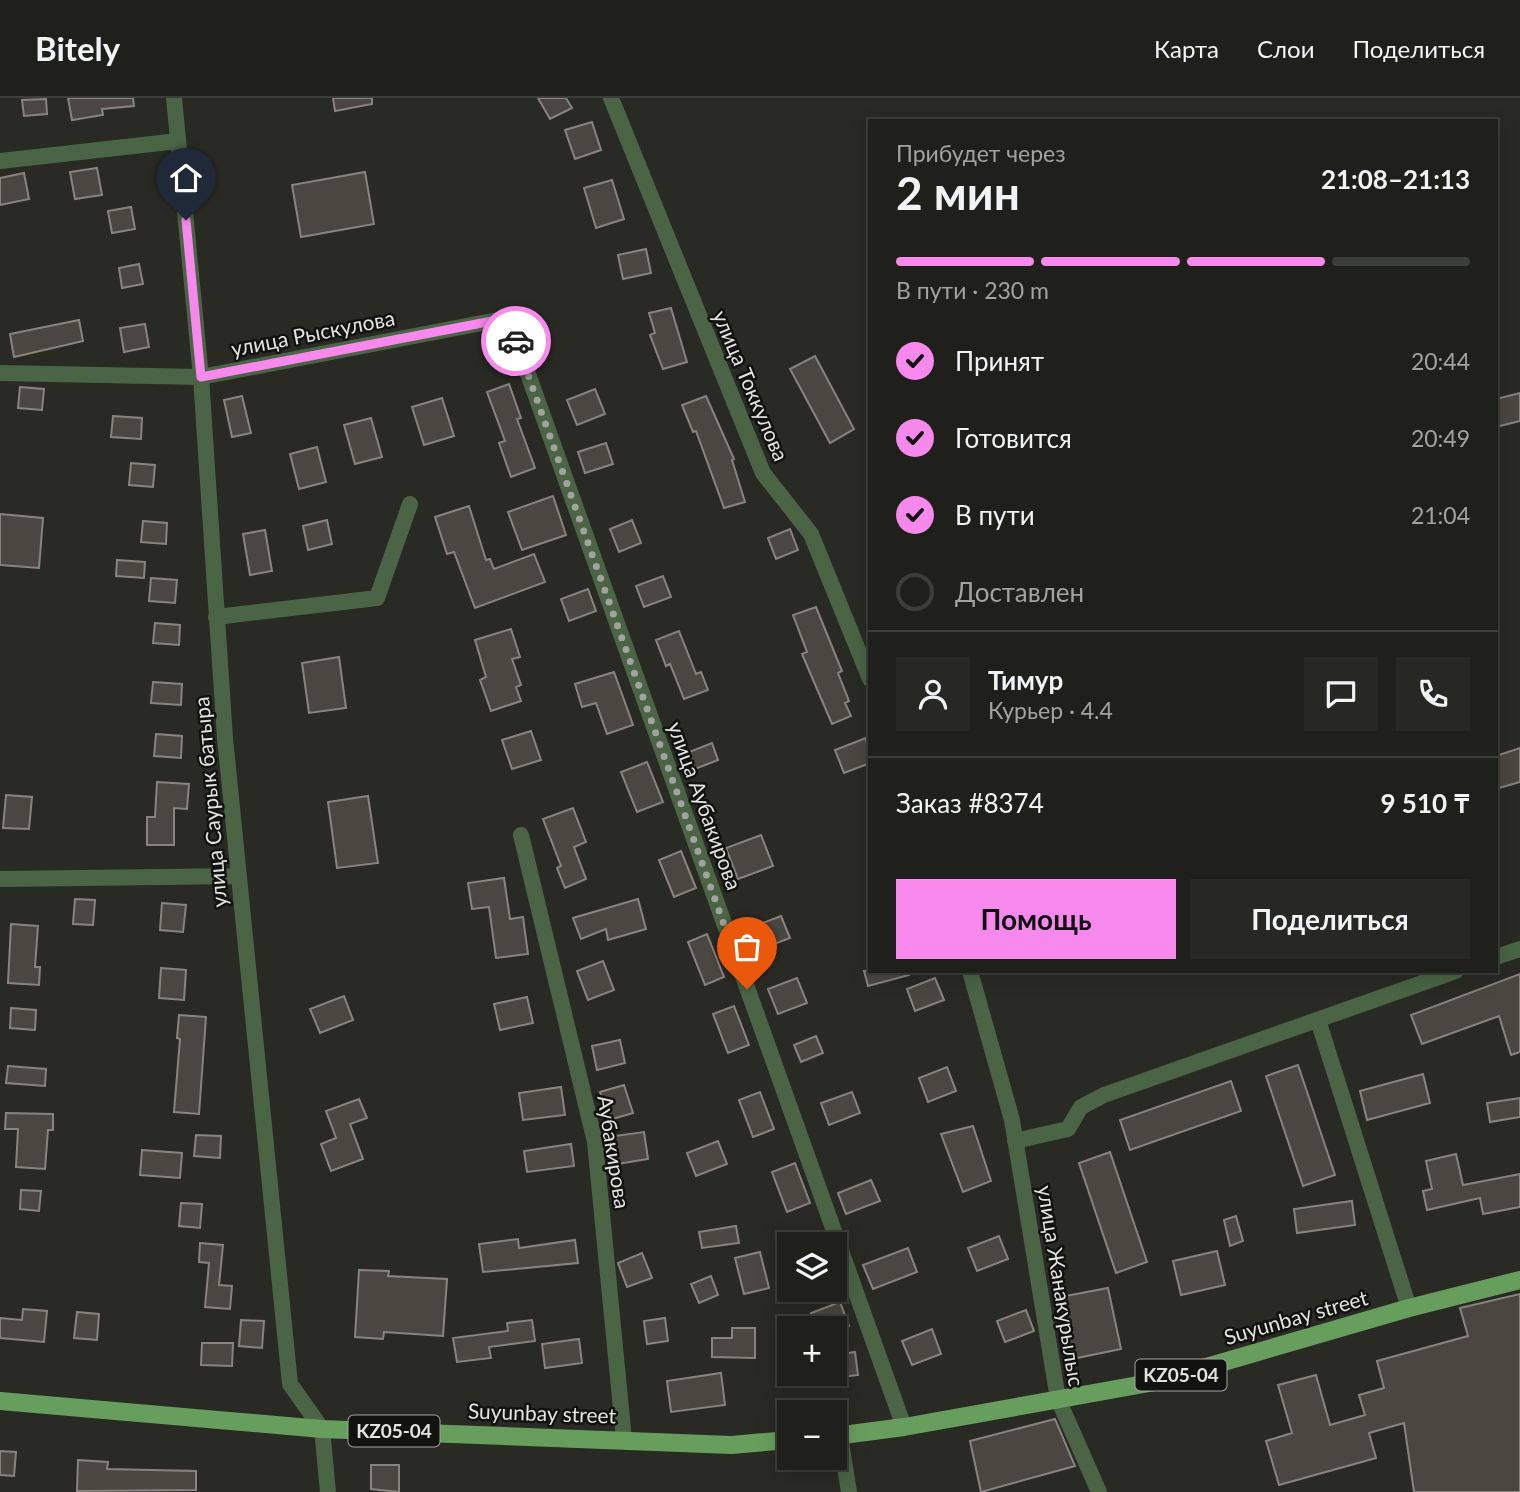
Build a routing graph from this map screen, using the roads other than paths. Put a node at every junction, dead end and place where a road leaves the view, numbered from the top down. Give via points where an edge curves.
1 (174, 98) edge
2 (611, 98) edge
3 (178, 141) junction
4 (0, 161) edge
5 (508, 318) joint
6 (0, 373) edge
7 (201, 377) junction
8 (410, 504) dead end
9 (216, 617) junction
10 (868, 674) edge
11 (521, 835) dead end
12 (239, 876) junction
13 (0, 879) edge
14 (1520, 949) edge
15 (1498, 956) edge
16 (971, 973) edge
17 (1450, 973) edge
18 (1318, 1020) junction
19 (1015, 1141) junction
20 (1520, 1280) edge
21 (1409, 1308) junction
22 (1058, 1399) junction
23 (0, 1401) edge
24 (904, 1427) junction
25 (322, 1429) junction
26 (847, 1435) edge
27 (624, 1439) junction
28 (777, 1441) edge
29 (844, 1470) edge
30 (328, 1492) edge
31 (849, 1492) edge
32 (1099, 1492) edge

1 - 3 street, улица Саурык батыра
2 - 10 street, улица Токкулова via 763,473 811,534
3 - 4 street
3 - 7 street, улица Саурык батыра
5 - 7 street, улица Рыскулова
5 - 24 street, улица Аубакирова
6 - 7 street, улица Рыскулова
7 - 9 street, улица Саурык батыра
8 - 9 street via 377,598
9 - 12 street, улица Саурык батыра
11 - 27 street, Аубакирова via 595,1142
12 - 13 street
12 - 25 street, улица Саурык батыра via 290,1384
14 - 15 street
16 - 19 street, улица Жанакурылыс
17 - 18 street
18 - 19 street via 1104,1095 1081,1107 1068,1129
18 - 21 street
19 - 22 street, улица Жанакурылыс
20 - 21 main road, Suyunbay street / KZ05-04
21 - 22 main road, Suyunbay street / KZ05-04 via 1156,1382
22 - 24 main road, Suyunbay street / KZ05-04
22 - 32 street, улица Жанакурылыс
23 - 25 main road, Suyunbay street / KZ05-04
24 - 26 main road, Suyunbay street / KZ05-04
25 - 27 main road, Suyunbay street / KZ05-04
25 - 30 street, улица Саурык батыра
27 - 28 main road, Suyunbay street / KZ05-04 via 731,1445
29 - 31 street

